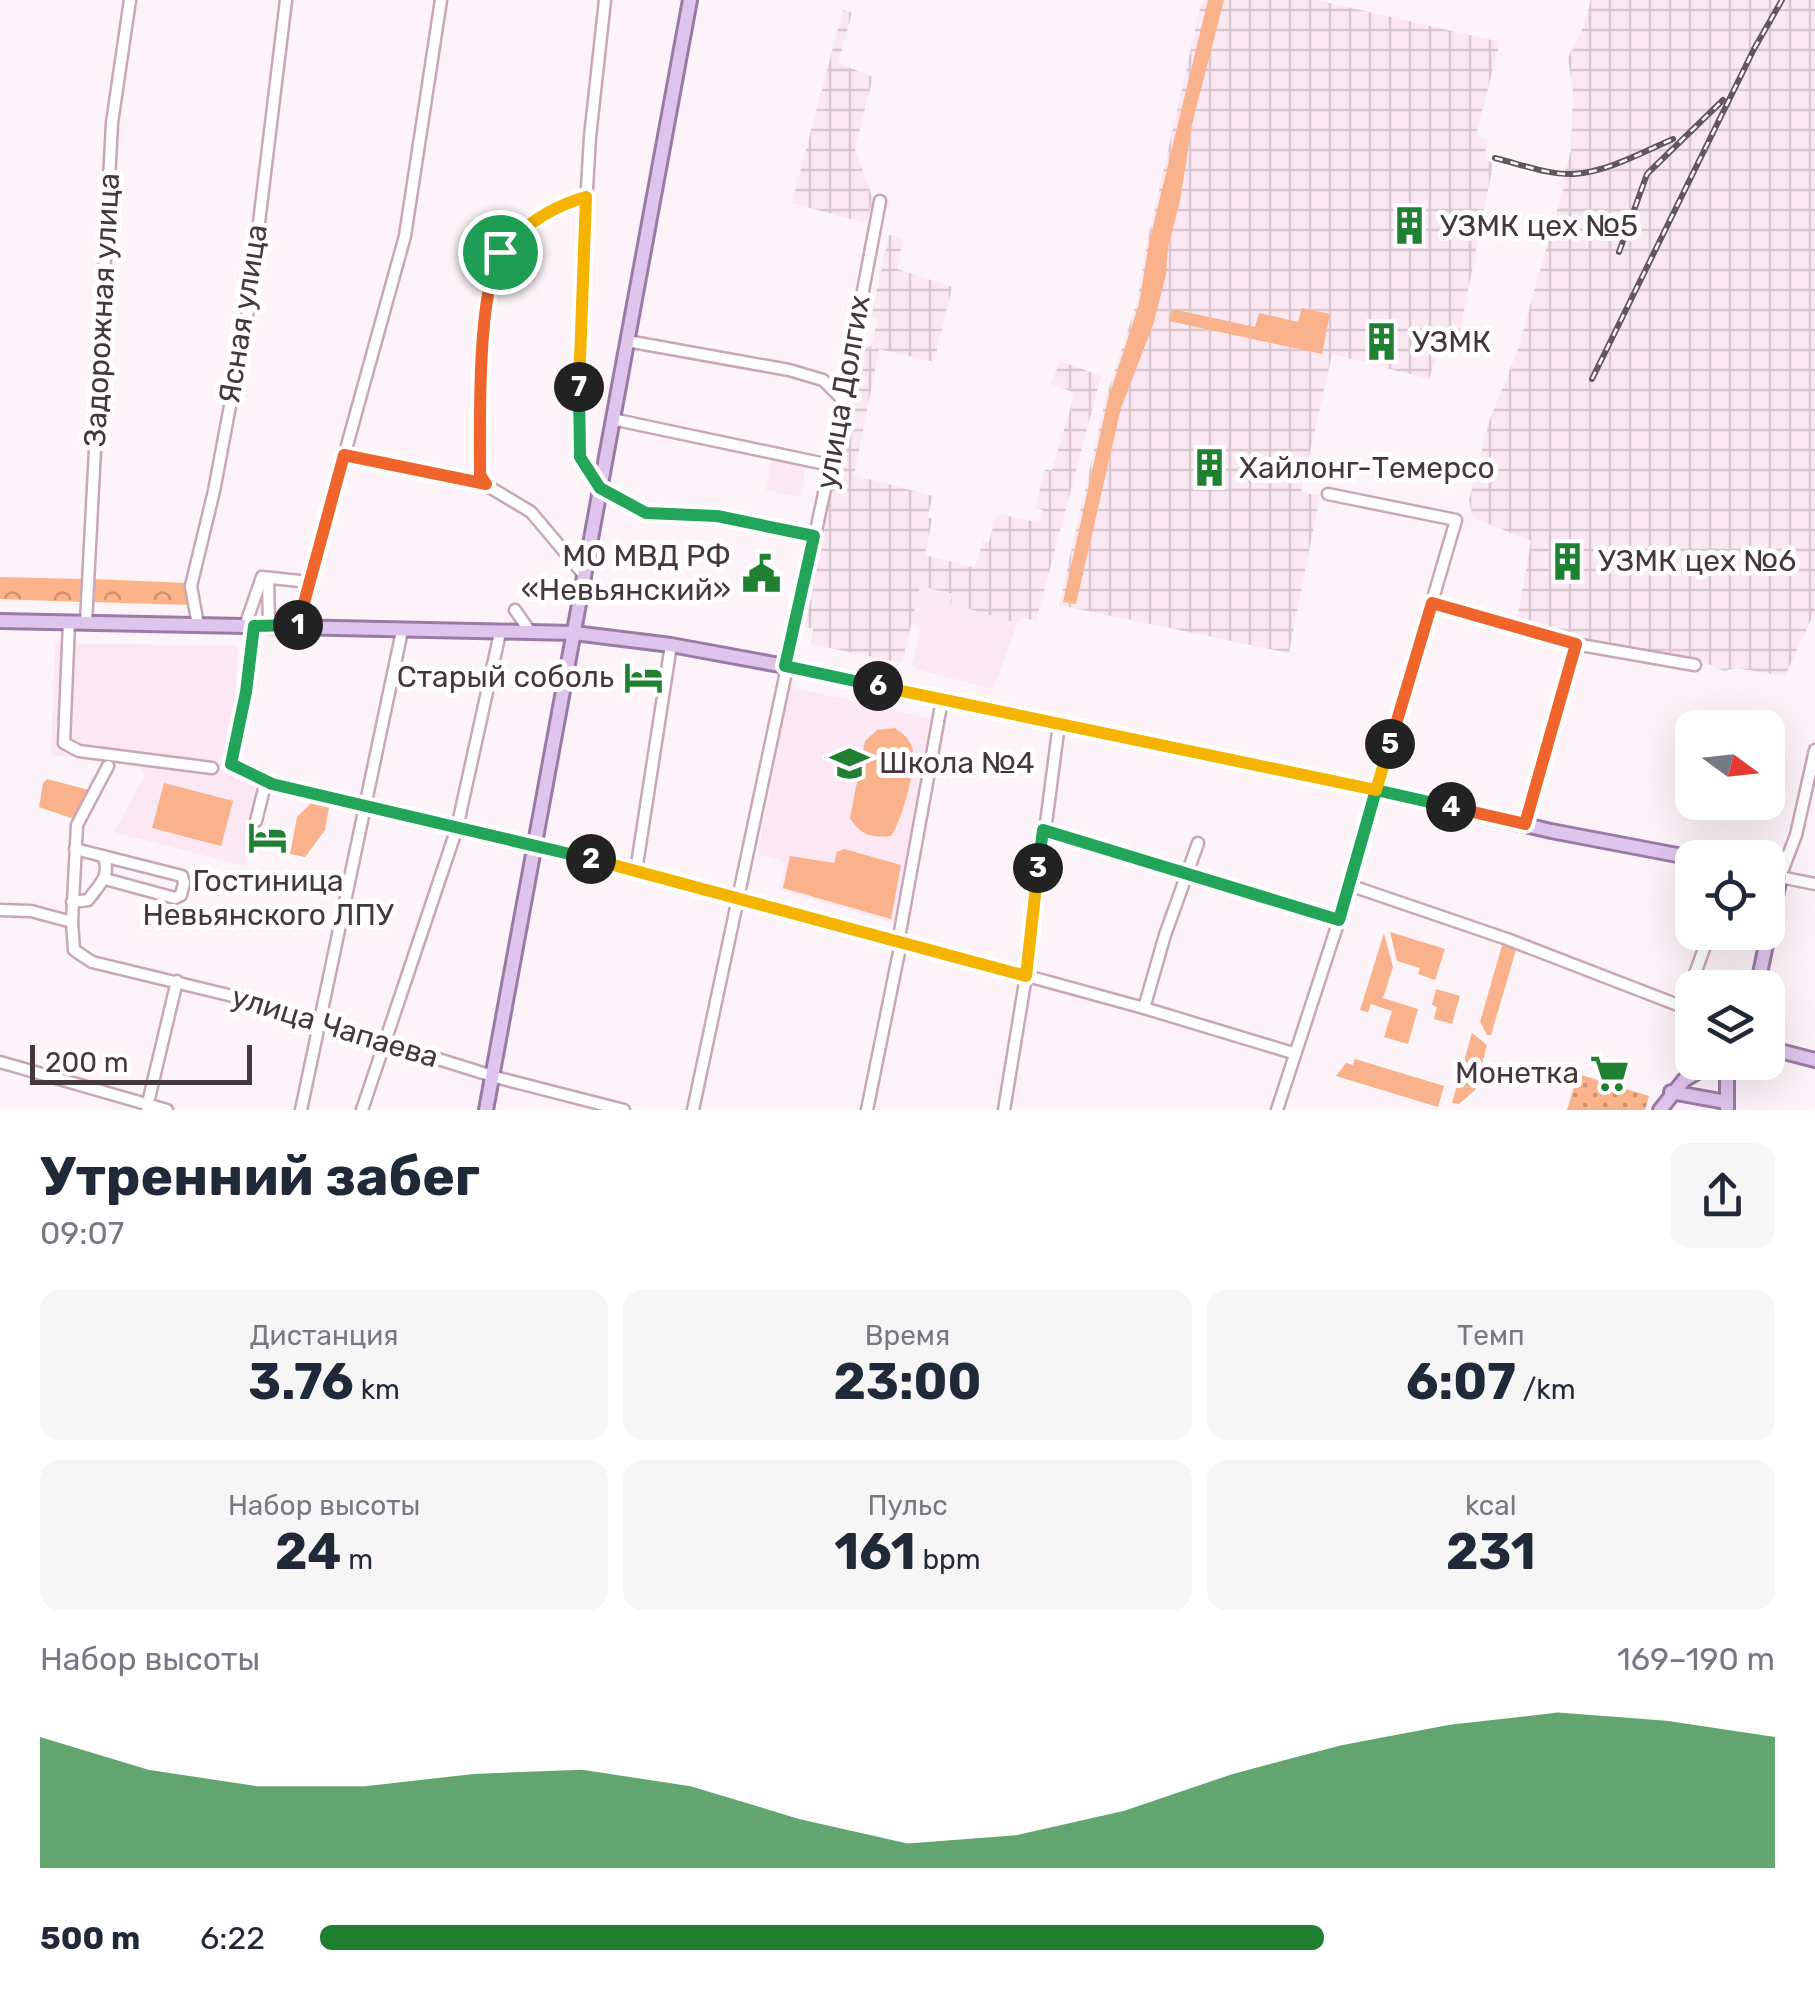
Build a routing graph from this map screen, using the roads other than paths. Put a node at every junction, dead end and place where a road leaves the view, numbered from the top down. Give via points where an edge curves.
1 (130, 0) edge
2 (286, 0) edge
3 (440, 0) edge
4 (605, 0) edge
5 (690, 0) edge
6 (586, 197) junction
7 (880, 201) dead end
8 (627, 341) junction
9 (842, 399) junction
10 (612, 419) junction
11 (344, 455) junction
12 (830, 465) junction
13 (486, 484) junction
14 (600, 488) junction
15 (1328, 494) dead end
16 (814, 536) junction
17 (584, 575) junction
18 (268, 578) junction
19 (309, 582) junction
20 (1432, 603) junction
21 (515, 610) dead end
22 (0, 621) edge
23 (69, 622) junction
24 (86, 622) junction
25 (198, 625) junction
26 (249, 626) junction
27 (269, 626) junction
28 (297, 626) junction
29 (402, 631) junction
30 (500, 633) junction
31 (532, 633) junction
32 (574, 633) junction
33 (671, 644) junction
34 (1576, 644) junction
35 (1694, 665) dead end
36 (785, 666) junction
37 (942, 700) junction
38 (1059, 724) junction
39 (1815, 750) edge
40 (108, 766) dead end
41 (212, 768) dead end
42 (266, 781) junction
43 (1376, 790) junction
44 (364, 806) junction
45 (256, 821) dead end
46 (1525, 824) junction
47 (457, 828) junction
48 (1043, 830) junction
49 (1198, 843) dead end
50 (534, 847) junction
51 (75, 849) junction
52 (1675, 854) edge
53 (1785, 855) edge
54 (103, 856) junction
55 (636, 871) junction
56 (1186, 876) junction
57 (1785, 877) edge
58 (105, 879) junction
59 (1815, 884) edge
60 (1349, 886) junction
61 (739, 897) junction
62 (72, 902) junction
63 (0, 910) edge
64 (1339, 920) junction
65 (72, 922) junction
66 (901, 942) junction
67 (1026, 976) junction
68 (177, 982) junction
69 (1675, 1004) edge
70 (1144, 1008) junction
71 (319, 1024) junction
72 (385, 1043) junction
73 (1785, 1052) edge
74 (1293, 1053) junction
75 (1815, 1060) edge
76 (0, 1062) edge
77 (493, 1074) junction
78 (1688, 1080) edge
79 (1725, 1081) edge
80 (1672, 1092) junction
81 (1726, 1106) edge
82 (147, 1107) edge
83 (167, 1110) edge
84 (301, 1110) edge
85 (362, 1110) edge
86 (486, 1110) edge
87 (624, 1110) edge
88 (693, 1110) edge
89 (867, 1110) edge
90 (1004, 1110) edge
91 (1277, 1110) edge
92 (1660, 1110) edge

1 - 24 street, Задорожная улица via 112,123
2 - 25 street, Ясная улица via 249,305 190,586
3 - 11 street via 405,236
4 - 6 street
5 - 8 main road
6 - 13 street via 518,232 491,272 480,438
6 - 14 street via 580,457
7 - 9 street, улица Долгих
8 - 9 street via 789,370 822,380
8 - 10 main road
9 - 12 street, улица Долгих
10 - 12 street
10 - 14 main road
11 - 13 street
11 - 19 street
12 - 16 street, улица Долгих
13 - 17 street via 531,512
14 - 16 street via 646,513 717,516
14 - 17 main road
15 - 20 street via 1456,520
16 - 36 street, улица Долгих
17 - 32 main road
18 - 19 street
18 - 26 street via 262,577
18 - 27 street
19 - 28 street
20 - 34 street
20 - 43 street
21 - 31 street
22 - 23 main road
23 - 24 main road
23 - 41 street via 64,742 78,752
24 - 25 main road
25 - 26 main road
26 - 27 main road
26 - 42 street via 246,692 231,764
27 - 28 main road
28 - 29 main road
29 - 30 main road
29 - 44 street
30 - 31 main road
30 - 47 street
31 - 32 main road
32 - 33 main road
32 - 50 main road
33 - 36 main road
33 - 55 street
34 - 35 street
34 - 46 street
36 - 37 main road
36 - 61 street, улица Долгих
37 - 38 main road
37 - 66 street
38 - 43 main road
38 - 48 street
39 - 53 street via 1796,835
40 - 51 street, улица Чапаева via 77,825
42 - 44 street
42 - 45 street
43 - 46 main road
43 - 60 street
44 - 47 street
44 - 71 street
46 - 52 main road
47 - 50 street
47 - 72 street
48 - 56 street
48 - 67 street
49 - 56 street
50 - 55 street
50 - 77 main road
51 - 54 street
51 - 62 street, улица Чапаева
54 - 58 street
54 - 58 street via 182,876 184,883 175,898
55 - 61 street
56 - 64 street
56 - 70 street
57 - 59 street
58 - 62 street via 88,900
60 - 64 street
60 - 69 street
61 - 66 street
61 - 88 street, улица Долгих
62 - 65 street, улица Чапаева
63 - 65 street
64 - 74 street
65 - 68 street, улица Чапаева via 74,950 92,962
66 - 67 street
66 - 89 street
67 - 70 street
67 - 90 street
68 - 71 street, улица Чапаева
68 - 82 street
70 - 74 street
71 - 72 street, улица Чапаева
71 - 84 street
72 - 77 street, улица Чапаева
72 - 85 street
73 - 75 main road
74 - 91 street
76 - 82 street
77 - 86 main road
77 - 87 street, улица Чапаева
78 - 80 main road
79 - 81 main road
80 - 81 main road
80 - 92 main road
82 - 83 street

